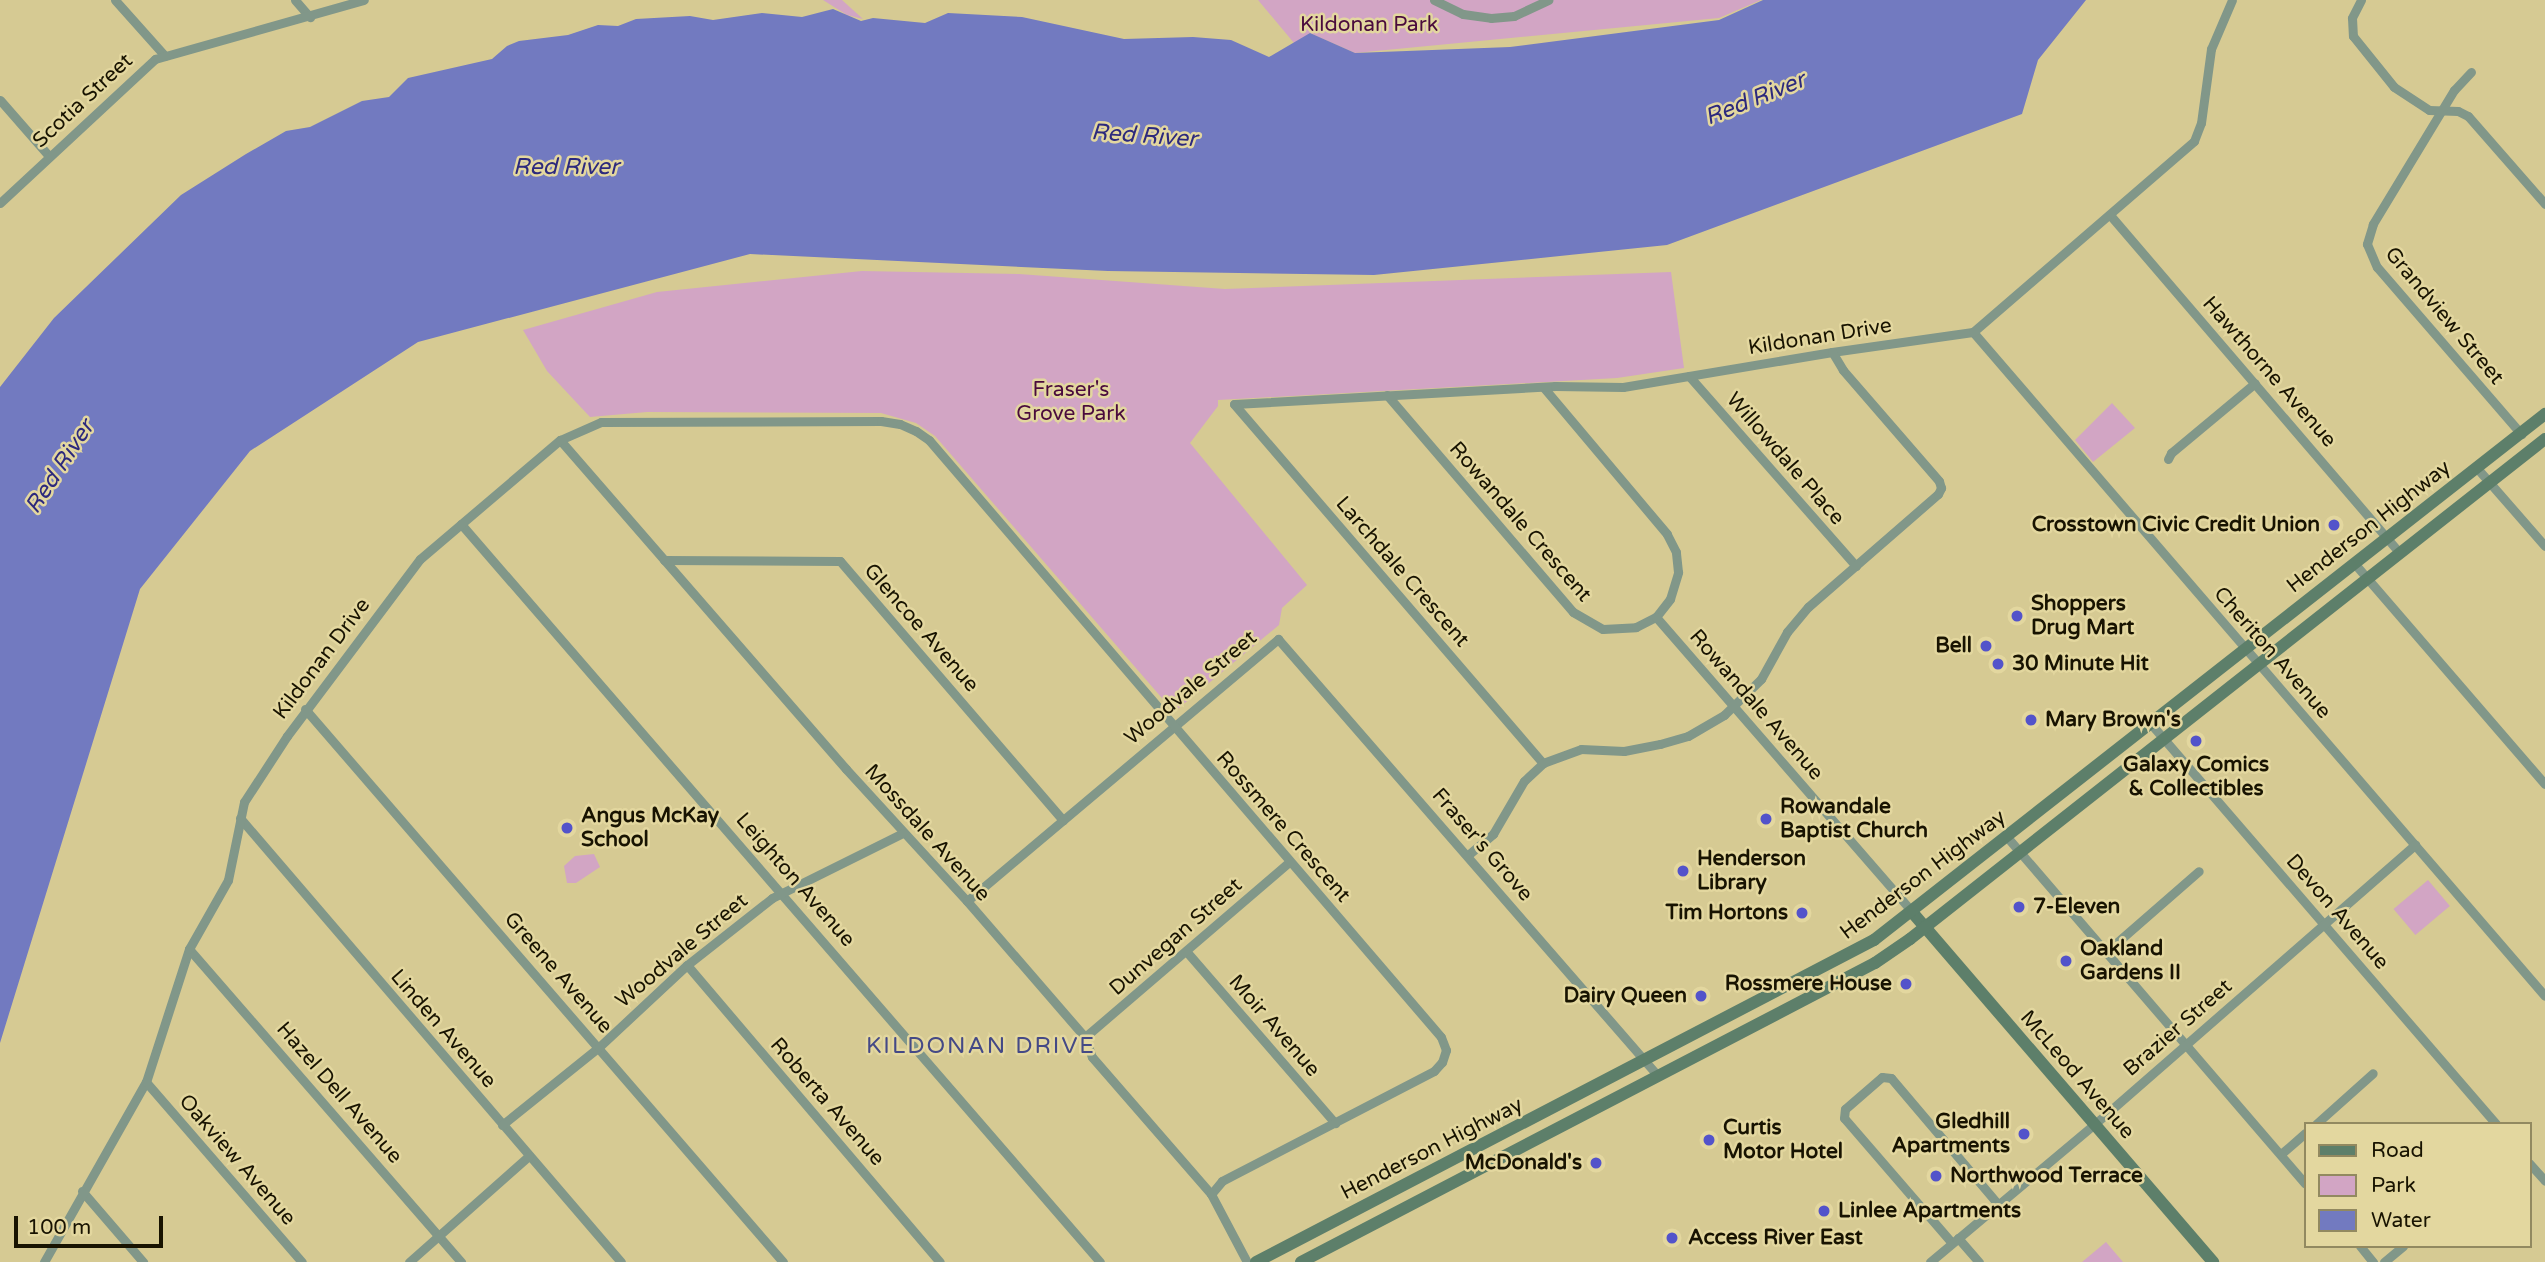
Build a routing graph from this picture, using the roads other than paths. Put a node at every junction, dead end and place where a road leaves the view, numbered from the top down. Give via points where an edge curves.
1 (116, 0) edge
2 (295, 0) edge
3 (364, 0) edge
4 (1434, 0) edge
5 (1548, 0) edge
6 (2232, 0) edge
7 (2361, 0) edge
8 (310, 17) junction
9 (165, 57) junction
10 (2471, 72) dead end
11 (0, 100) edge
12 (2442, 112) junction
13 (49, 156) junction
14 (0, 203) edge
15 (2545, 204) edge
16 (2110, 215) junction
17 (1973, 332) junction
18 (1832, 352) junction
19 (1689, 376) junction
20 (2255, 383) junction
21 (1543, 387) junction
22 (1387, 395) junction
23 (1234, 404) joint
24 (2545, 414) edge
25 (900, 424) joint
26 (2521, 434) junction
27 (2545, 439) edge
28 (560, 440) junction
29 (2168, 459) dead end
30 (2476, 467) junction
31 (2490, 483) junction
32 (461, 524) junction
33 (2388, 537) junction
34 (2545, 546) edge
35 (2400, 553) junction
36 (664, 560) junction
37 (2354, 563) junction
38 (1856, 566) junction
39 (2367, 578) junction
40 (1656, 617) junction
41 (1278, 639) joint
42 (2245, 649) junction
43 (2259, 665) junction
44 (1735, 705) junction
45 (305, 709) junction
46 (2151, 724) junction
47 (1174, 725) junction
48 (2164, 739) junction
49 (1543, 763) junction
50 (2545, 784) edge
51 (240, 817) junction
52 (1063, 820) junction
53 (903, 833) junction
54 (2007, 837) junction
55 (2415, 845) junction
56 (2021, 853) junction
57 (1468, 855) junction
58 (1289, 862) junction
59 (2199, 871) dead end
60 (783, 893) junction
61 (967, 901) junction
62 (1912, 912) junction
63 (2323, 923) junction
64 (1925, 927) junction
65 (188, 949) junction
66 (1186, 951) junction
67 (2106, 952) junction
68 (687, 965) junction
69 (1796, 982) junction
70 (2545, 996) edge
71 (1797, 1005) junction
72 (1085, 1037) junction
73 (2186, 1045) junction
74 (599, 1047) junction
75 (1644, 1060) junction
76 (2373, 1073) dead end
77 (1658, 1076) junction
78 (146, 1082) junction
79 (2318, 1122) edge
80 (2494, 1122) edge
81 (1335, 1124) junction
82 (2094, 1124) junction
83 (502, 1125) junction
84 (2304, 1134) edge
85 (2281, 1154) junction
86 (529, 1156) junction
87 (1448, 1162) junction
88 (2531, 1165) edge
89 (1459, 1180) junction
90 (2545, 1181) edge
91 (2304, 1182) edge
92 (82, 1191) junction
93 (1211, 1194) junction
94 (1998, 1204) junction
95 (1341, 1218) junction
96 (439, 1236) junction
97 (1351, 1236) junction
98 (1955, 1240) junction
99 (2362, 1248) edge
100 (2401, 1248) edge
101 (44, 1262) edge
102 (143, 1262) edge
103 (302, 1262) edge
104 (409, 1262) edge
105 (461, 1262) edge
106 (621, 1262) edge
107 (783, 1262) edge
108 (940, 1262) edge
109 (1100, 1262) edge
110 (1247, 1262) edge
111 (1256, 1262) edge
112 (1301, 1262) edge
113 (1930, 1262) edge
114 (1979, 1262) edge
115 (2213, 1262) edge
116 (2373, 1262) edge
117 (2384, 1262) edge

1 - 9 street
2 - 8 street
3 - 8 street, Scotia Street
4 - 5 street via 1463,14 1491,18 1514,16
6 - 16 street via 2211,49 2197,135 2186,150
7 - 12 street via 2351,24 2359,47 2400,93 2423,108
8 - 9 street, Scotia Street
9 - 13 street, Scotia Street via 155,59
10 - 12 street, Grandview Street
11 - 13 street
12 - 15 street via 2468,116
12 - 26 street, Grandview Street via 2372,224 2368,251
13 - 14 street, Scotia Street
16 - 17 street
16 - 20 street, Hawthorne Avenue
17 - 18 street, Kildonan Drive
17 - 42 street, Cheriton Avenue
18 - 19 street, Kildonan Drive
18 - 38 street via 1941,488
19 - 21 street, Kildonan Drive via 1623,387
19 - 38 street, Willowdale Place
20 - 29 street
20 - 33 street, Hawthorne Avenue
21 - 22 street, Kildonan Drive
21 - 40 street via 1672,544 1678,560 1676,584
22 - 23 street, Kildonan Drive
22 - 40 street, Rowandale Crescent via 1580,618 1616,631 1636,628
23 - 49 street, Larchdale Crescent
24 - 26 main road, Henderson Highway
25 - 28 street, Kildonan Drive via 601,422
25 - 47 street, Rossmere Crescent via 929,440
26 - 30 main road, Henderson Highway
27 - 31 main road, Henderson Highway
28 - 32 street, Kildonan Drive
28 - 36 street, Mossdale Avenue
30 - 31 street
30 - 33 main road, Henderson Highway
31 - 34 street
31 - 35 main road, Henderson Highway
32 - 45 street, Kildonan Drive via 420,559
32 - 60 street, Leighton Avenue
33 - 35 street, Hawthorne Avenue
33 - 37 main road, Henderson Highway
35 - 39 main road, Henderson Highway
36 - 52 street, Glencoe Avenue via 840,561
36 - 53 street, Mossdale Avenue
37 - 39 street
37 - 42 main road, Henderson Highway
38 - 44 street via 1797,619 1761,679
39 - 43 main road, Henderson Highway
39 - 50 street
40 - 44 street, Rowandale Avenue
41 - 47 street, Woodvale Street
41 - 57 street, Fraser's Grove
42 - 43 street, Cheriton Avenue
42 - 46 main road, Henderson Highway
43 - 48 main road, Henderson Highway
43 - 55 street, Cheriton Avenue
44 - 49 street via 1688,736 1624,751 1581,749
44 - 62 street, Rowandale Avenue
45 - 51 street, Kildonan Drive via 244,802
45 - 74 street, Greene Avenue
46 - 48 street, Devon Avenue
46 - 54 main road, Henderson Highway
47 - 52 street, Woodvale Street
47 - 58 street, Rossmere Crescent
48 - 56 main road, Henderson Highway
48 - 63 street, Devon Avenue
49 - 57 street via 1524,781 1493,834
51 - 65 street, Kildonan Drive via 228,880
51 - 83 street, Linden Avenue
52 - 61 street, Woodvale Street
53 - 60 street, Woodvale Street
53 - 61 street, Mossdale Avenue
54 - 56 street
54 - 62 main road, Henderson Highway
55 - 63 street, Brazier Street
55 - 70 street, Cheriton Avenue
56 - 64 main road, Henderson Highway
56 - 67 street
57 - 75 street, Fraser's Grove
58 - 66 street, Dunvegan Street
58 - 81 street, Rossmere Crescent via 1441,1037 1446,1050 1434,1071
59 - 67 street
60 - 68 street, Woodvale Street
60 - 109 street, Leighton Avenue
61 - 72 street, Mossdale Avenue
62 - 64 main road, McLeod Avenue
62 - 69 main road, Henderson Highway via 1848,956
63 - 73 street, Brazier Street
63 - 80 street, Devon Avenue
64 - 71 main road, Henderson Highway via 1875,963
64 - 82 main road, McLeod Avenue
65 - 78 street, Kildonan Drive
65 - 96 street, Hazel Dell Avenue
66 - 72 street, Dunvegan Street
66 - 81 street, Moir Avenue
67 - 73 street
68 - 74 street, Woodvale Street
68 - 108 street, Roberta Avenue
69 - 71 main road
69 - 75 main road, Henderson Highway
71 - 77 main road, Henderson Highway
72 - 93 street, Mossdale Avenue via 1092,1057
73 - 82 street, Brazier Street
73 - 85 street
74 - 83 street, Woodvale Street
74 - 107 street, Greene Avenue
75 - 77 street, Fraser's Grove
75 - 87 main road, Henderson Highway
76 - 79 street
77 - 89 main road, Henderson Highway
78 - 92 street, Kildonan Drive
78 - 103 street, Oakview Avenue
81 - 93 street, Rossmere Crescent via 1222,1181
82 - 94 street, Brazier Street
82 - 115 main road, McLeod Avenue
83 - 86 street, Linden Avenue
84 - 85 street
85 - 91 street
86 - 96 street
86 - 106 street, Linden Avenue
87 - 89 main road
87 - 95 main road, Henderson Highway
88 - 90 street
89 - 97 main road, Henderson Highway
92 - 101 street, Kildonan Drive
92 - 102 street
93 - 110 street, Mossdale Avenue
94 - 98 street, Brazier Street
94 - 98 street via 1891,1078 1882,1077 1844,1109 1844,1118
95 - 97 main road
95 - 111 main road, Henderson Highway
96 - 104 street
96 - 105 street, Hazel Dell Avenue
97 - 112 main road, Henderson Highway
98 - 113 street, Brazier Street
98 - 114 street
99 - 116 street
100 - 117 street

